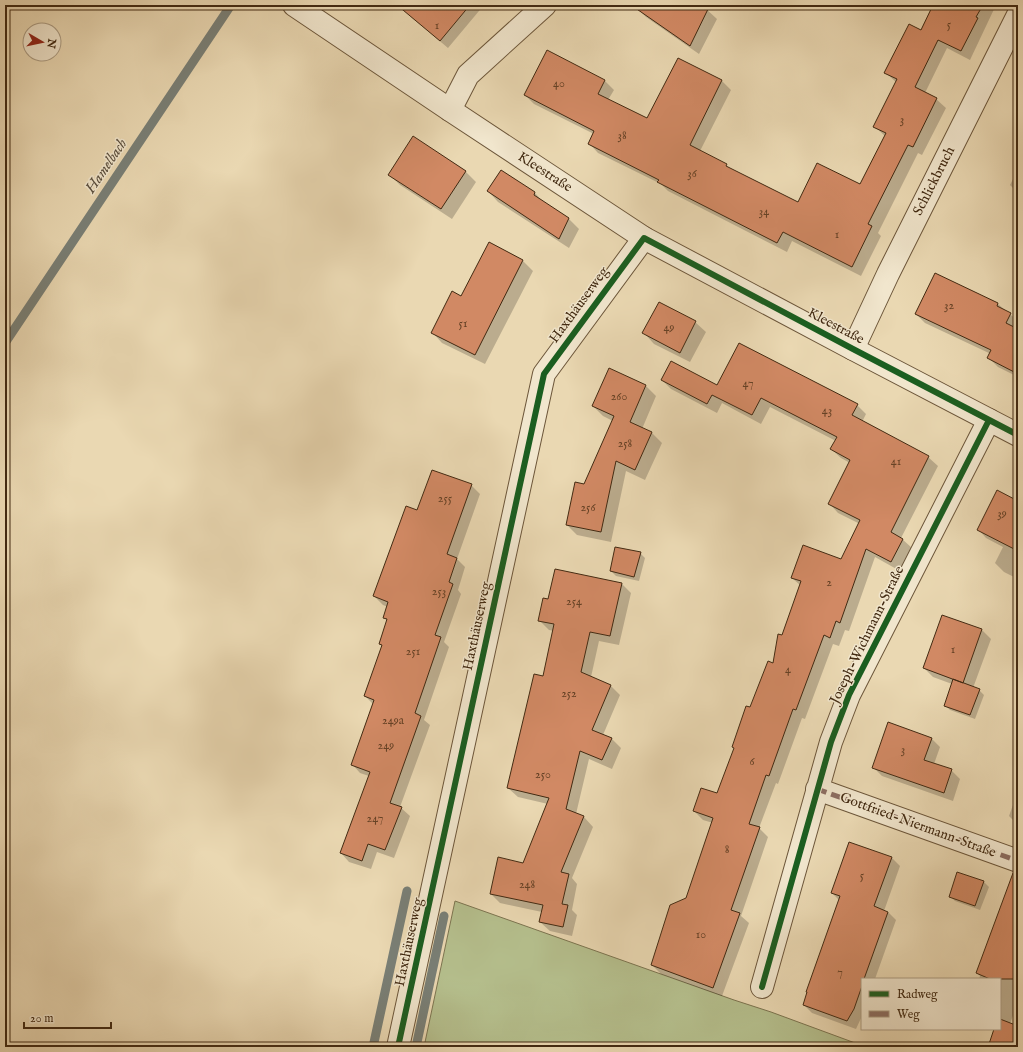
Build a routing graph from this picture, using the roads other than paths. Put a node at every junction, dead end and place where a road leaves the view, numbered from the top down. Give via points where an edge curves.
1 (294, 5) edge
2 (545, 5) edge
3 (1018, 15) edge
4 (450, 110) junction
5 (644, 238) junction
6 (852, 349) junction
7 (989, 420) junction
8 (1018, 434) edge
9 (817, 789) junction
10 (1018, 861) edge
11 (762, 987) dead end
12 (398, 1047) edge

1 - 4 street, Kleestraße
2 - 4 street via 468,75
3 - 6 street, Schlickbruch
4 - 5 street, Kleestraße
5 - 6 street, Kleestraße
5 - 12 street, Haxthäuserweg via 544,374
6 - 7 street, Kleestraße
7 - 8 street, Kleestraße
7 - 9 street, Joseph-Wichmann-Straße via 849,696 831,742
9 - 10 street, Gottfried-Niermann-Straße
9 - 11 street, Joseph-Wichmann-Straße

